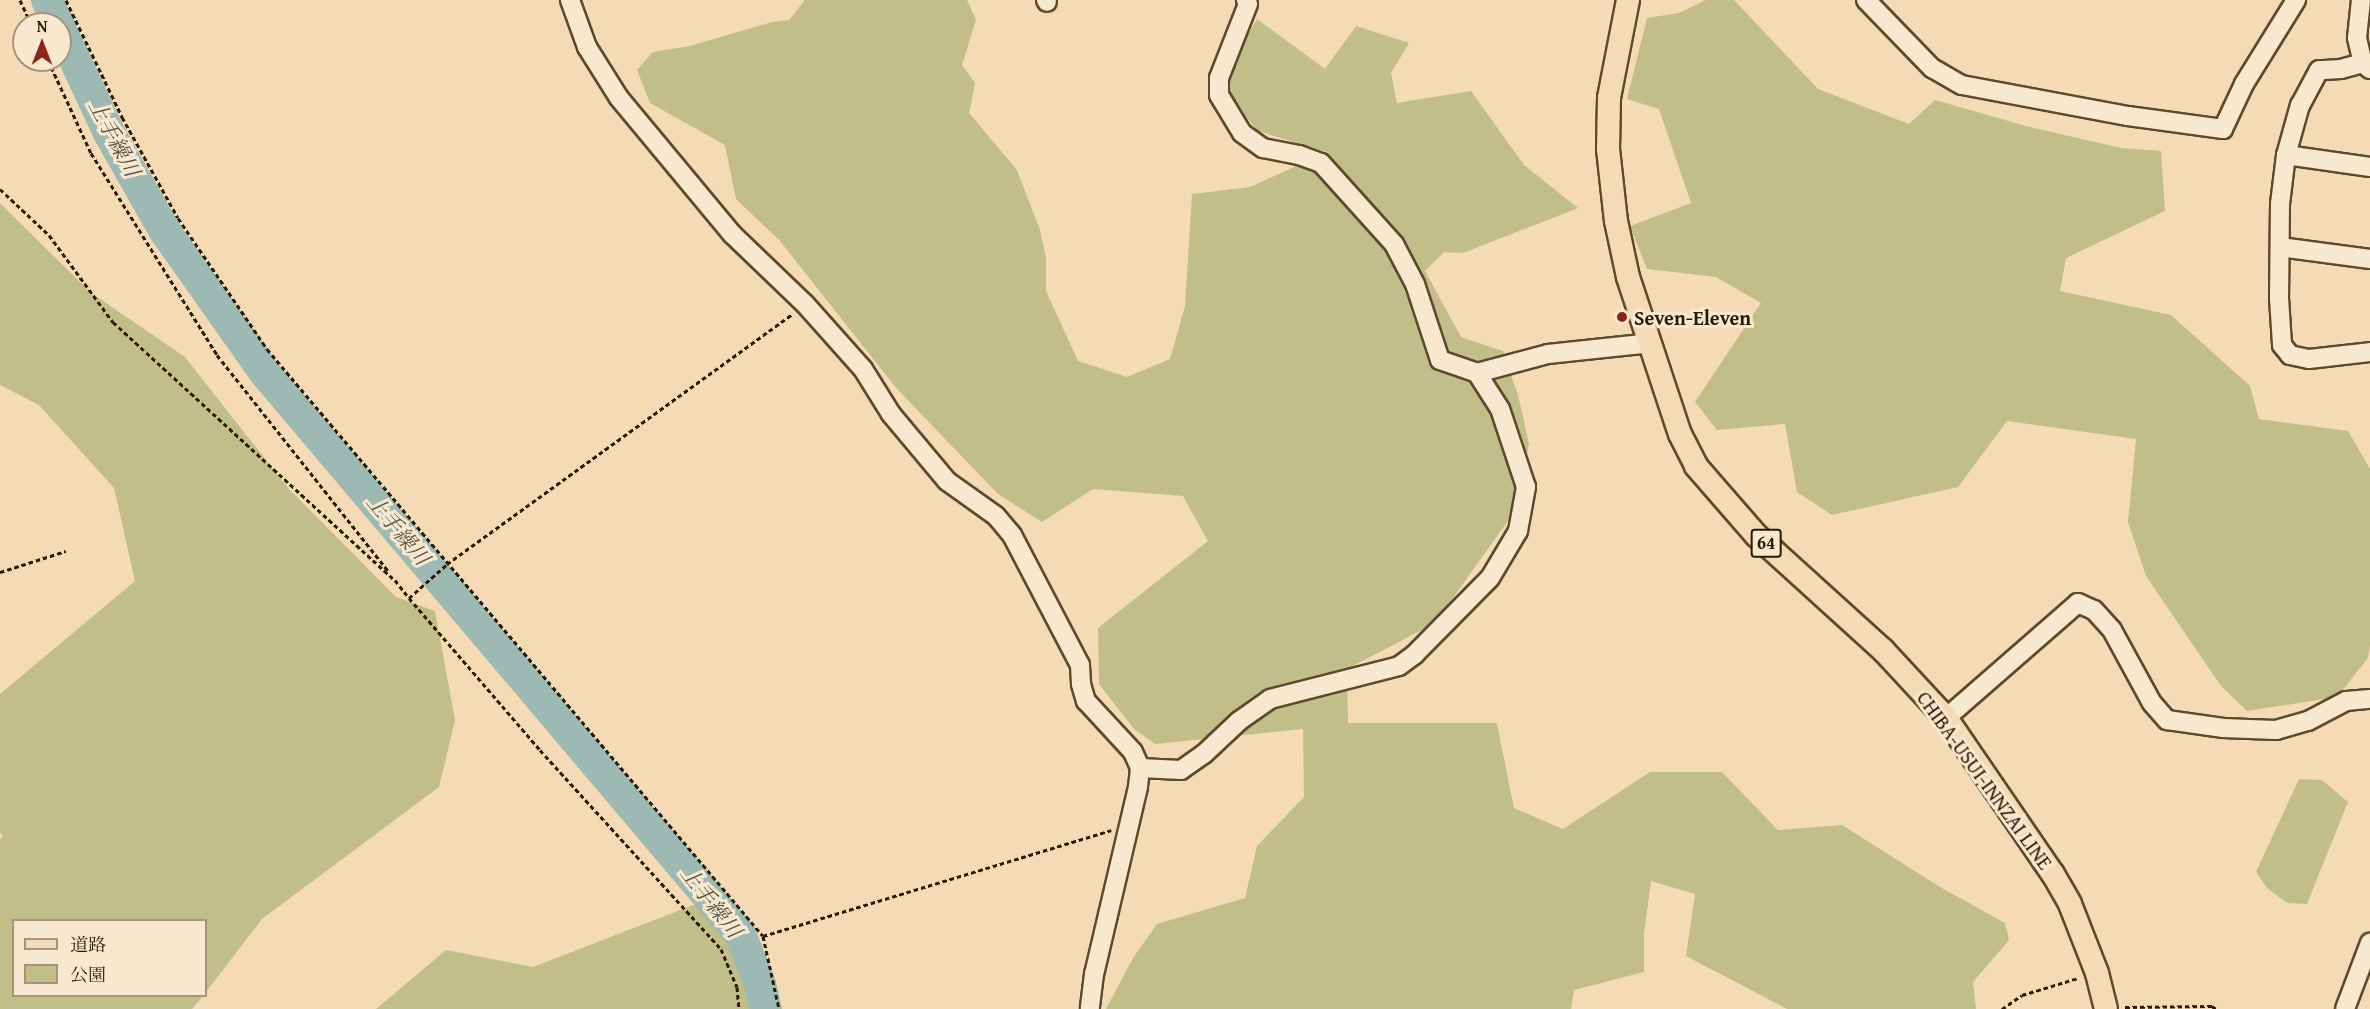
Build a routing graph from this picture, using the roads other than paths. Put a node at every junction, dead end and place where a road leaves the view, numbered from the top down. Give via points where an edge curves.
1 (570, 0) edge
2 (1246, 0) edge
3 (1628, 0) edge
4 (1866, 0) edge
5 (2296, 0) edge
6 (2361, 0) edge
7 (2366, 66) edge
8 (2286, 155) junction
9 (2370, 167) edge
10 (2280, 247) junction
11 (2370, 259) edge
12 (1651, 343) junction
13 (2370, 352) edge
14 (1477, 374) junction
15 (2370, 699) edge
16 (1946, 718) junction
17 (1140, 768) junction
18 (2370, 943) edge
19 (2106, 1008) edge
20 (1090, 1009) edge
21 (2345, 1009) edge

1 - 17 street via 587,47 619,98 732,234 805,304 863,369 891,414 947,481 996,516 1012,535 1080,665 1086,701 1133,752
2 - 14 street via 1248,4 1220,78 1220,95 1242,133 1263,148 1321,163 1394,244 1415,284 1440,360
3 - 12 main road, CHIBA-USUI-INNZAI LINE / 64 via 1609,98 1608,149 1616,221 1628,277
4 - 5 street via 1932,68 1962,85 2223,129 2244,84
6 - 7 street via 2357,38
7 - 8 street via 2319,70 2300,105
8 - 9 street
8 - 10 street
10 - 11 street
10 - 13 street via 2282,345 2290,355 2309,359
12 - 14 street via 1548,354
12 - 16 main road, CHIBA-USUI-INNZAI LINE / 64 via 1680,434 1696,466 1756,535 1883,650
14 - 17 street via 1500,409 1526,487 1518,531 1490,578 1399,666 1270,699 1181,770
15 - 16 street via 2346,701 2308,721 2276,730 2167,720 2152,703 2112,630 2094,610 2078,603
16 - 19 main road, CHIBA-USUI-INNZAI LINE / 64 via 2070,904
17 - 20 street via 1094,974
18 - 21 street

